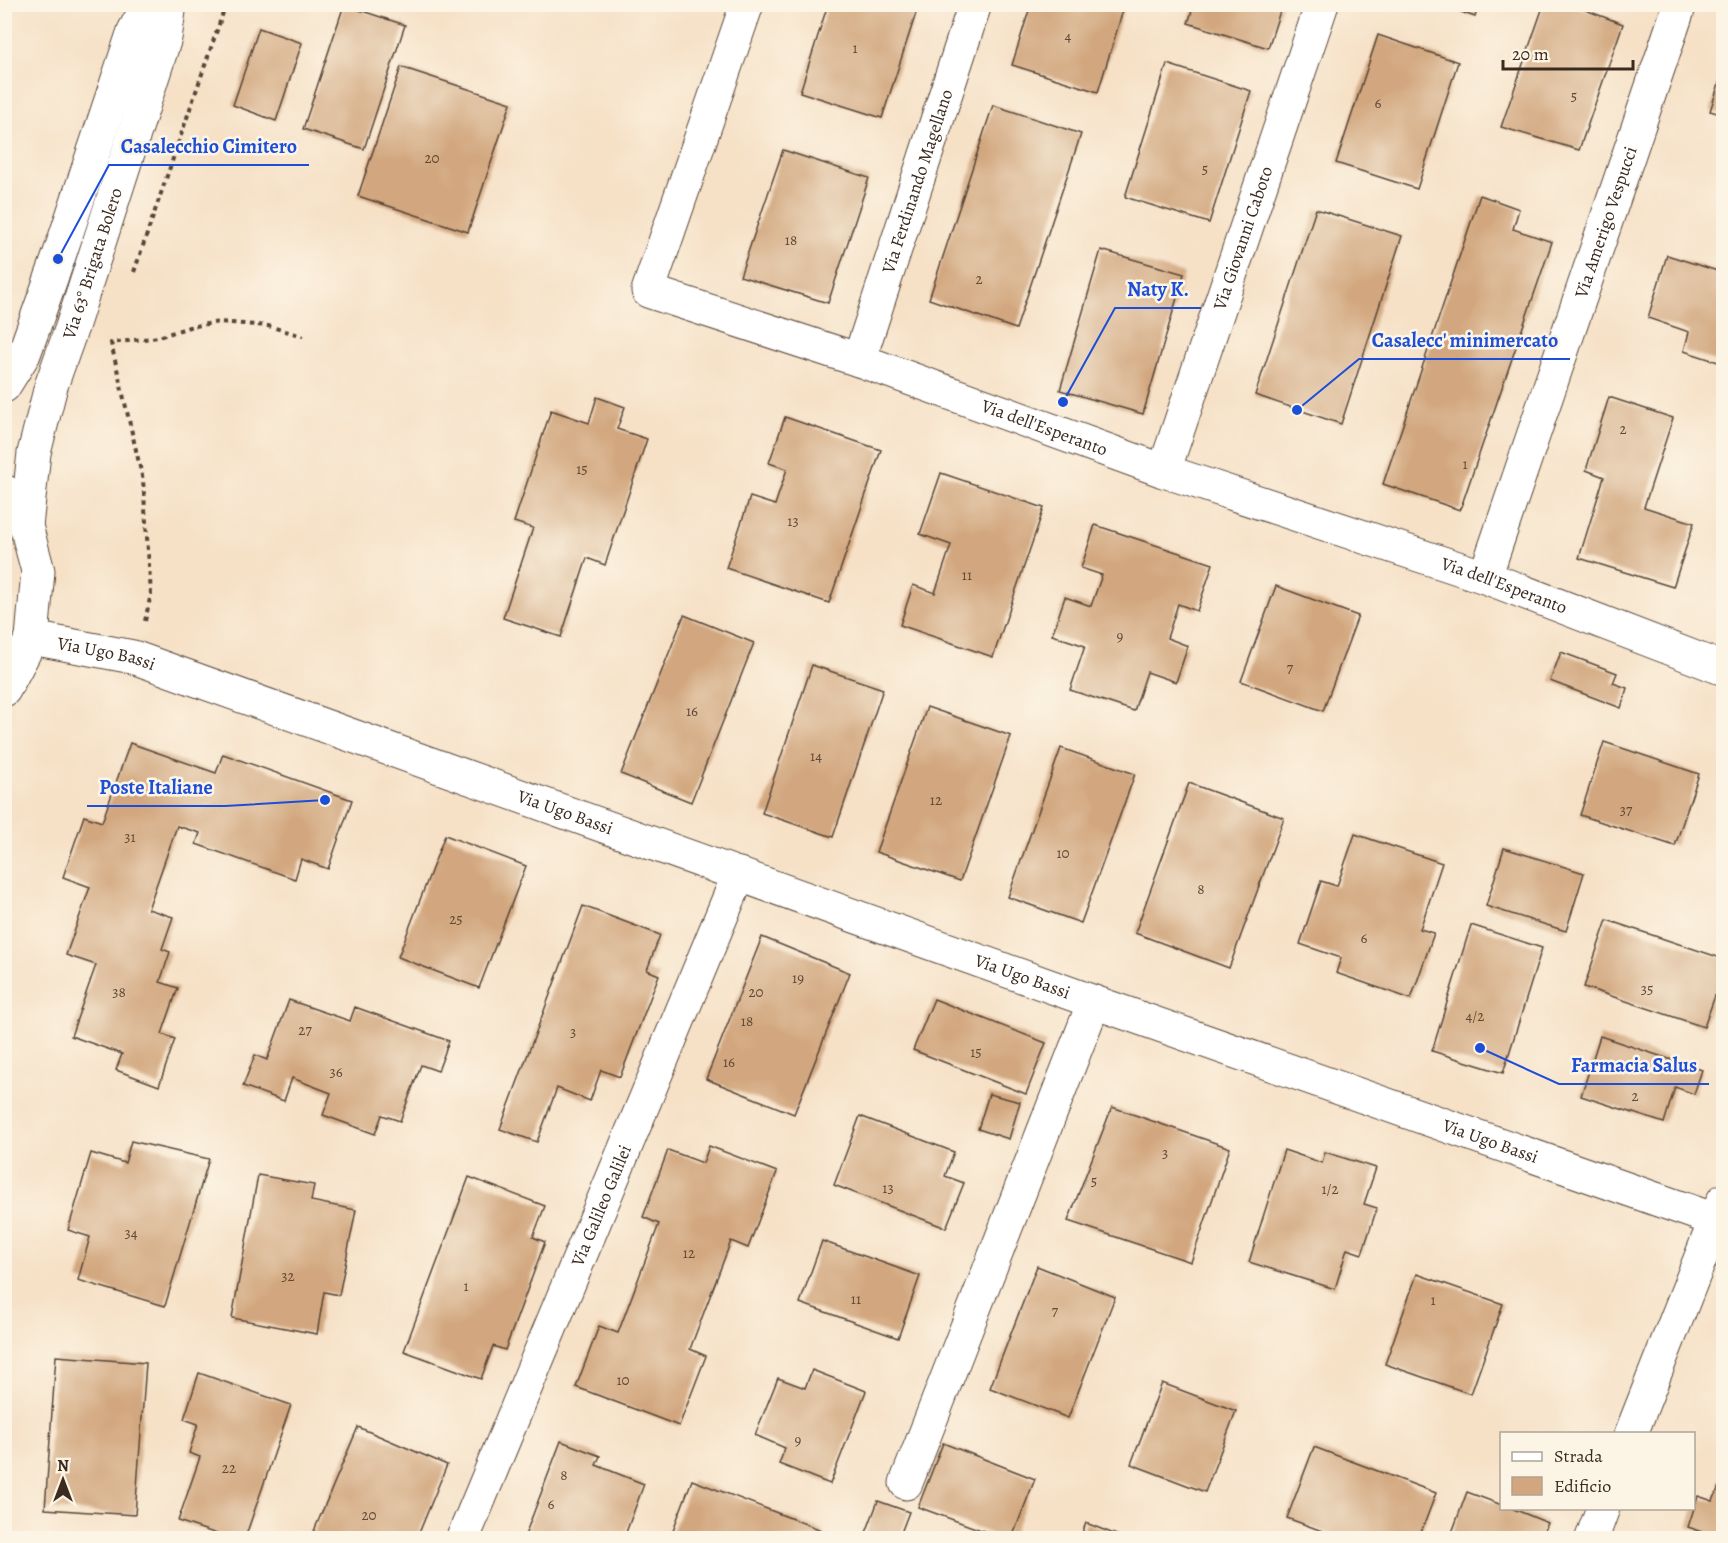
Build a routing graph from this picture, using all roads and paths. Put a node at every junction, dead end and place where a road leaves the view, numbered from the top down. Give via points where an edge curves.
1 (149, 4) edge
2 (170, 4) edge
3 (747, 4) edge
4 (975, 4) edge
5 (1322, 4) edge
6 (1680, 4) edge
7 (303, 336) dead end
8 (859, 360) junction
9 (4, 386) edge
10 (1164, 471) junction
11 (4, 491) edge
12 (26, 526) junction
13 (1485, 577) junction
14 (143, 628) dead end
15 (32, 638) junction
16 (1724, 669) edge
17 (4, 690) edge
18 (739, 874) junction
19 (1094, 1002) junction
20 (1721, 1214) edge
21 (1632, 1432) edge
22 (906, 1483) dead end
23 (1603, 1510) edge
24 (463, 1539) edge
25 (1592, 1539) edge

1 - 9 street, Via 63° Brigata Bolero via 134,31 24,354
2 - 12 street, Via 63° Brigata Bolero via 161,49 51,386 34,453
3 - 8 street, Via dell'Esperanto via 648,291
4 - 8 street, Via Ferdinando Magellano
5 - 10 street, Via Giovanni Caboto
6 - 13 street, Via Amerigo Vespucci
7 - 14 path via 268,326 219,322 111,344 143,480 151,594
8 - 10 street, Via dell'Esperanto
10 - 13 street, Via dell'Esperanto
11 - 12 street
12 - 15 street via 38,571
13 - 16 street, Via dell'Esperanto
15 - 17 street
15 - 18 street, Via Ugo Bassi via 134,657
18 - 19 street, Via Ugo Bassi
18 - 24 street, Via Galileo Galilei
19 - 20 street, Via Ugo Bassi
19 - 22 street, Via Ugo Bassi
20 - 21 street
23 - 25 street

